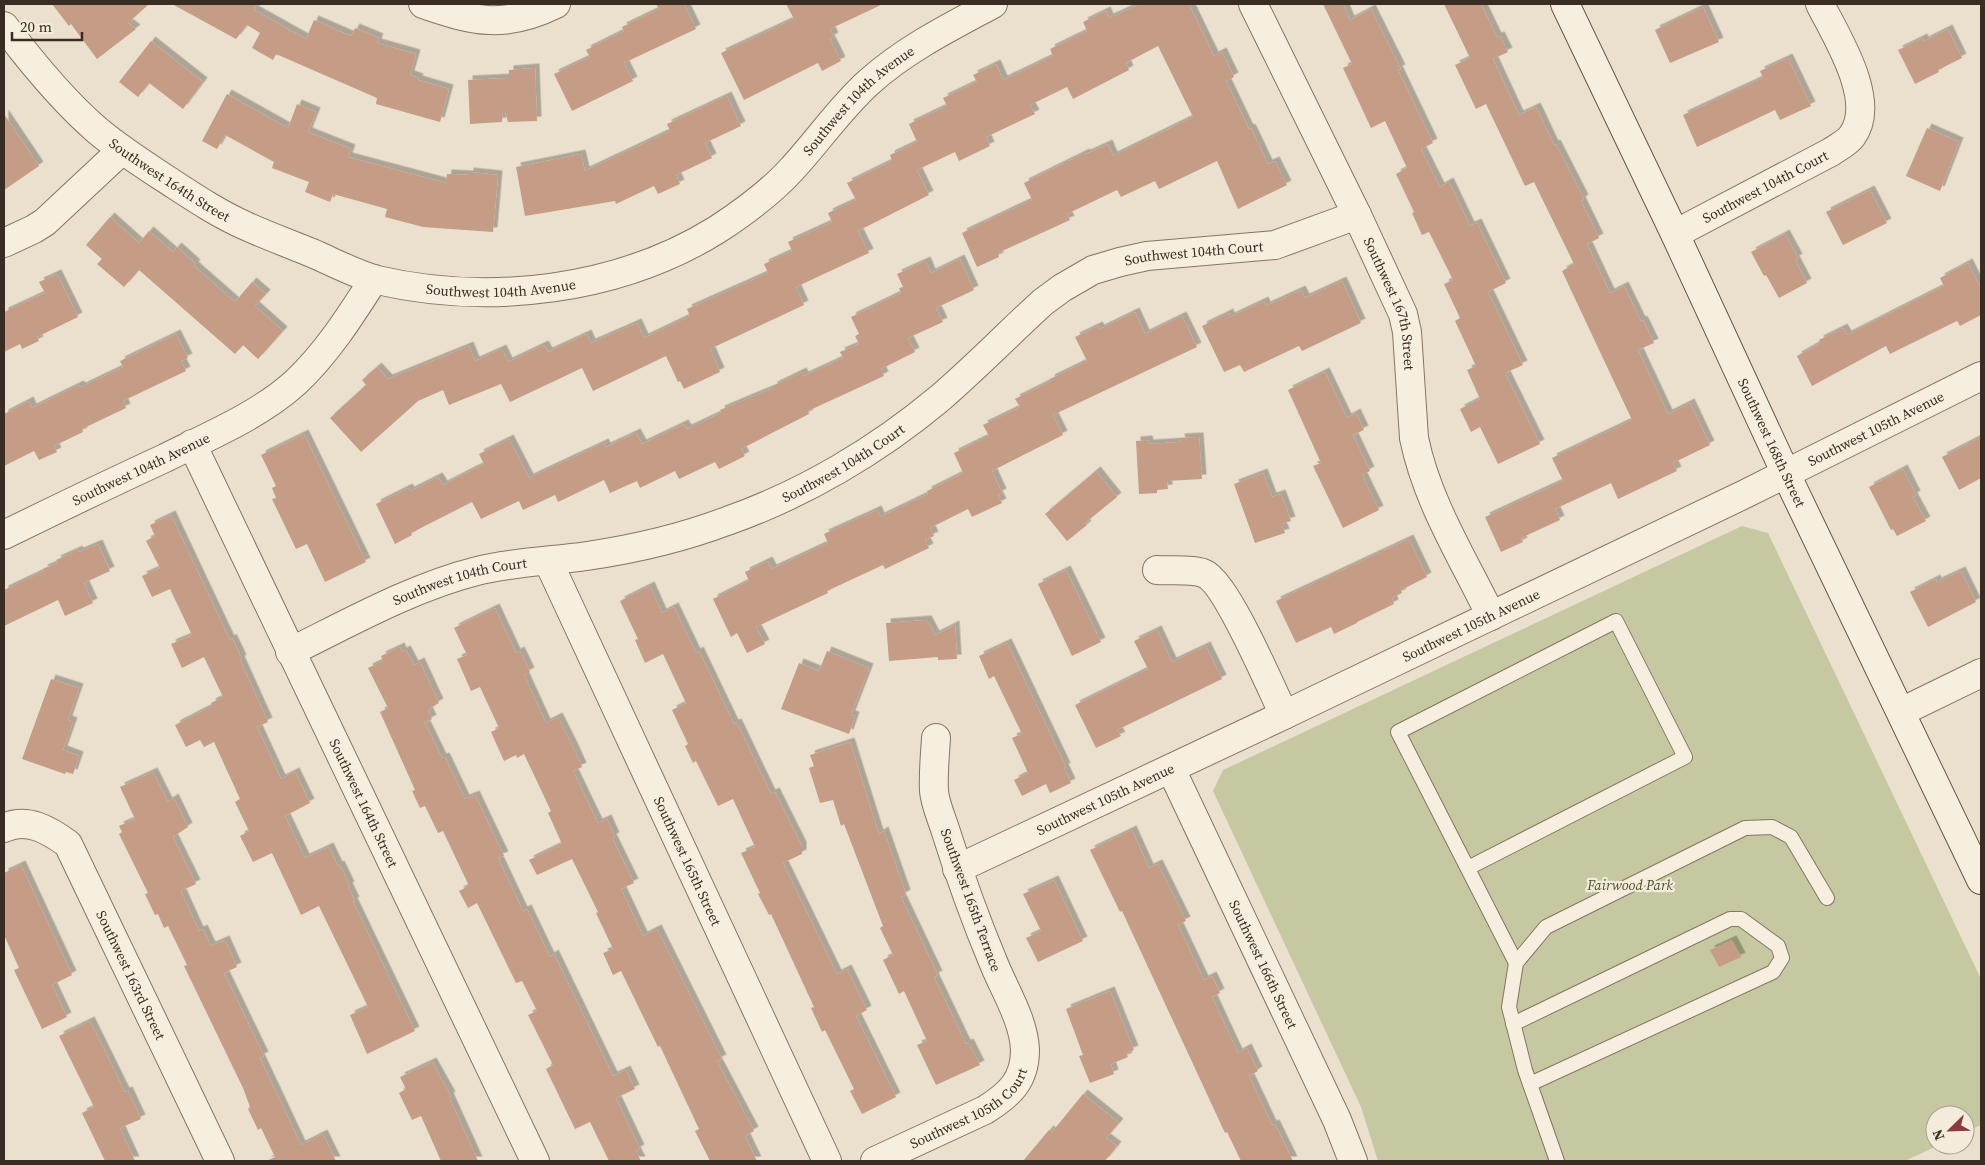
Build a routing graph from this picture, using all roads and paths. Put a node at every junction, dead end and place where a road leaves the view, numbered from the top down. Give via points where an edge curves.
1 (423, 4) edge
2 (556, 4) edge
3 (993, 4) edge
4 (1253, 4) edge
5 (1565, 4) edge
6 (1820, 4) edge
7 (4, 26) edge
8 (122, 150) junction
9 (1357, 215) junction
10 (1675, 234) junction
11 (4, 243) edge
12 (374, 279) junction
13 (1981, 376) edge
14 (192, 444) junction
15 (1786, 474) junction
16 (4, 534) edge
17 (548, 561) junction
18 (1157, 570) dead end
19 (1491, 616) junction
20 (290, 652) junction
21 (1981, 673) edge
22 (1901, 712) junction
23 (1284, 715) junction
24 (936, 738) dead end
25 (1171, 769) junction
26 (8, 826) edge
27 (1468, 868) junction
28 (957, 869) junction
29 (1981, 880) edge
30 (1827, 898) dead end
31 (1516, 963) junction
32 (1513, 1024) junction
33 (1024, 1060) joint
34 (1530, 1084) junction
35 (220, 1161) edge
36 (535, 1161) edge
37 (827, 1161) edge
38 (875, 1161) edge
39 (1353, 1161) edge
40 (1557, 1161) edge

1 - 2 street via 467,18 500,21 529,16
3 - 12 street, Southwest 104th Avenue via 921,43 894,62 868,83 790,172 758,200 716,230 663,259 580,284 517,290 463,291
4 - 9 street, Southwest 167th Street
5 - 10 street, Southwest 168th Street
6 - 10 street, Southwest 104th Court via 1860,93 1860,112 1853,134 1831,152
7 - 8 street, Southwest 164th Street via 71,105
8 - 11 street via 45,222
8 - 12 street, Southwest 164th Street via 192,196 245,225
9 - 17 street, Southwest 104th Court via 1276,245 1147,256 1093,270 1043,302 910,421 862,455 808,485 737,518 665,541
9 - 19 street, Southwest 167th Street via 1403,314 1414,438 1426,484
10 - 15 street, Southwest 168th Street
12 - 14 street, Southwest 104th Avenue via 351,315 296,382 261,407
13 - 15 street, Southwest 105th Avenue
14 - 16 street, Southwest 104th Avenue
14 - 20 street, Southwest 164th Street
15 - 19 street, Southwest 105th Avenue
15 - 22 street, Southwest 168th Street
17 - 20 street, Southwest 104th Court via 500,566 452,579 396,601
17 - 37 street, Southwest 165th Street
18 - 23 street via 1204,573 1213,581 1236,615
19 - 23 street, Southwest 105th Avenue
20 - 36 street, Southwest 164th Street
21 - 22 street
22 - 29 street, Southwest 168th Street
23 - 25 street, Southwest 105th Avenue
24 - 28 street, Southwest 165th Terrace via 934,793
25 - 28 street, Southwest 105th Avenue
25 - 39 street, Southwest 166th Street via 1337,1120
26 - 35 street, Southwest 163rd Street via 29,824 43,828 68,844
27 - 27 lane via 1398,732 1616,621 1685,757
27 - 31 lane
28 - 33 street, Southwest 165th Terrace via 1020,1028
30 - 31 lane via 1791,837 1772,827 1745,828 1546,927
31 - 32 lane via 1509,1007
32 - 34 lane
32 - 34 lane via 1730,919 1741,919 1778,946 1782,958 1773,972
33 - 38 street, Southwest 105th Court via 1012,1091 1000,1100
34 - 40 lane

